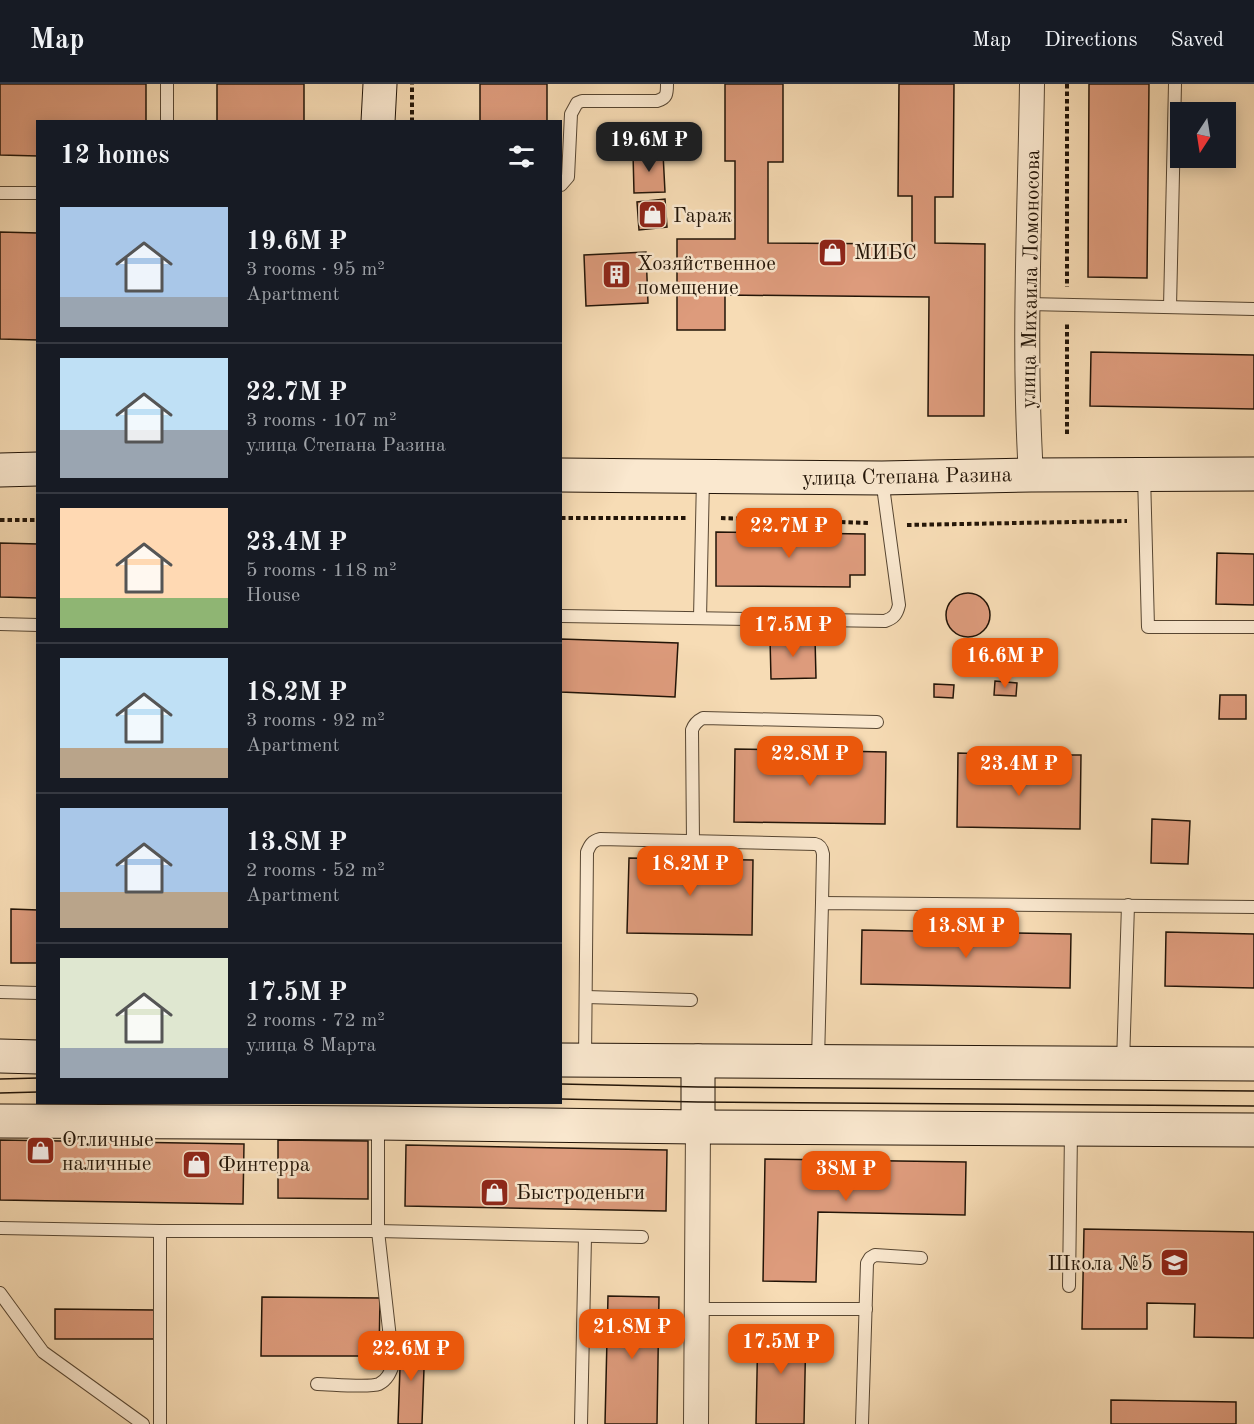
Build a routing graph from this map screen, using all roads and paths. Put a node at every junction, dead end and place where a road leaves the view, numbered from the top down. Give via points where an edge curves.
1 (167, 84) edge
2 (380, 84) edge
3 (412, 84) edge
4 (668, 84) edge
5 (1032, 84) edge
6 (1067, 84) edge
7 (1175, 84) edge
8 (167, 120) edge
9 (378, 120) edge
10 (412, 120) edge
11 (562, 184) edge
12 (0, 193) edge
13 (36, 193) edge
14 (1028, 304) junction
15 (1067, 305) junction
16 (1170, 307) junction
17 (1254, 309) edge
18 (1067, 434) dead end
19 (0, 470) edge
20 (36, 470) edge
21 (1144, 473) junction
22 (1254, 474) edge
23 (562, 475) edge
24 (1031, 475) junction
25 (703, 477) junction
26 (882, 478) junction
27 (562, 518) edge
28 (702, 518) junction
29 (0, 520) edge
30 (36, 520) edge
31 (1145, 520) junction
32 (888, 524) junction
33 (562, 616) edge
34 (700, 618) junction
35 (0, 624) edge
36 (36, 625) edge
37 (1254, 627) edge
38 (876, 722) dead end
39 (693, 841) junction
40 (822, 903) junction
41 (1128, 905) junction
42 (1254, 907) edge
43 (0, 992) edge
44 (36, 993) edge
45 (586, 997) junction
46 (691, 1000) dead end
47 (0, 1056) edge
48 (36, 1057) edge
49 (573, 1060) edge
50 (698, 1061) junction
51 (818, 1062) junction
52 (1123, 1064) junction
53 (1254, 1064) edge
54 (0, 1121) edge
55 (378, 1123) junction
56 (698, 1127) junction
57 (1071, 1129) junction
58 (1254, 1130) edge
59 (0, 1228) edge
60 (160, 1231) junction
61 (378, 1231) junction
62 (585, 1237) junction
63 (642, 1238) dead end
64 (921, 1258) dead end
65 (1070, 1286) dead end
66 (0, 1293) edge
67 (697, 1309) junction
68 (866, 1309) junction
69 (317, 1384) dead end
70 (142, 1424) edge
71 (160, 1424) edge
72 (581, 1424) edge
73 (696, 1424) edge
74 (862, 1424) edge

1 - 8 lane
2 - 9 main road
3 - 10 path
4 - 11 lane via 664,99 657,101 577,103 571,114 568,177
5 - 14 street, улица Михаила Ломоносова
6 - 15 path
7 - 16 lane
12 - 13 lane
14 - 15 lane
14 - 24 street, улица Михаила Ломоносова
15 - 16 lane
15 - 18 path
16 - 17 lane
19 - 20 main road
21 - 22 main road, улица Степана Разина
21 - 24 main road, улица Степана Разина
21 - 31 lane
23 - 25 main road, улица Степана Разина
24 - 26 main road, улица Степана Разина
25 - 26 main road, улица Степана Разина
25 - 28 lane
26 - 32 lane
27 - 28 path
28 - 32 path
28 - 34 lane
29 - 30 path
31 - 32 path
31 - 37 lane via 1148,627
32 - 34 lane via 899,605 892,618
33 - 34 lane
35 - 36 lane
38 - 39 lane via 703,718 698,721 692,730
39 - 40 lane via 819,845 823,849
39 - 45 lane via 600,839 591,844 587,852
40 - 41 lane
40 - 51 lane
41 - 42 lane
41 - 52 lane
43 - 44 lane
45 - 46 lane
45 - 49 lane
47 - 48 main road
49 - 50 main road
50 - 51 main road
50 - 56 main road
51 - 52 main road
52 - 53 main road
54 - 55 main road
55 - 56 main road
55 - 61 lane
56 - 57 main road
56 - 67 street
57 - 58 main road
57 - 65 lane
59 - 60 lane
60 - 61 lane
60 - 71 lane
61 - 62 lane
61 - 69 lane via 393,1365 390,1374 374,1385
62 - 63 lane
62 - 72 lane
64 - 68 lane via 870,1258
66 - 70 lane via 43,1352
67 - 68 lane
67 - 73 street
68 - 74 lane

